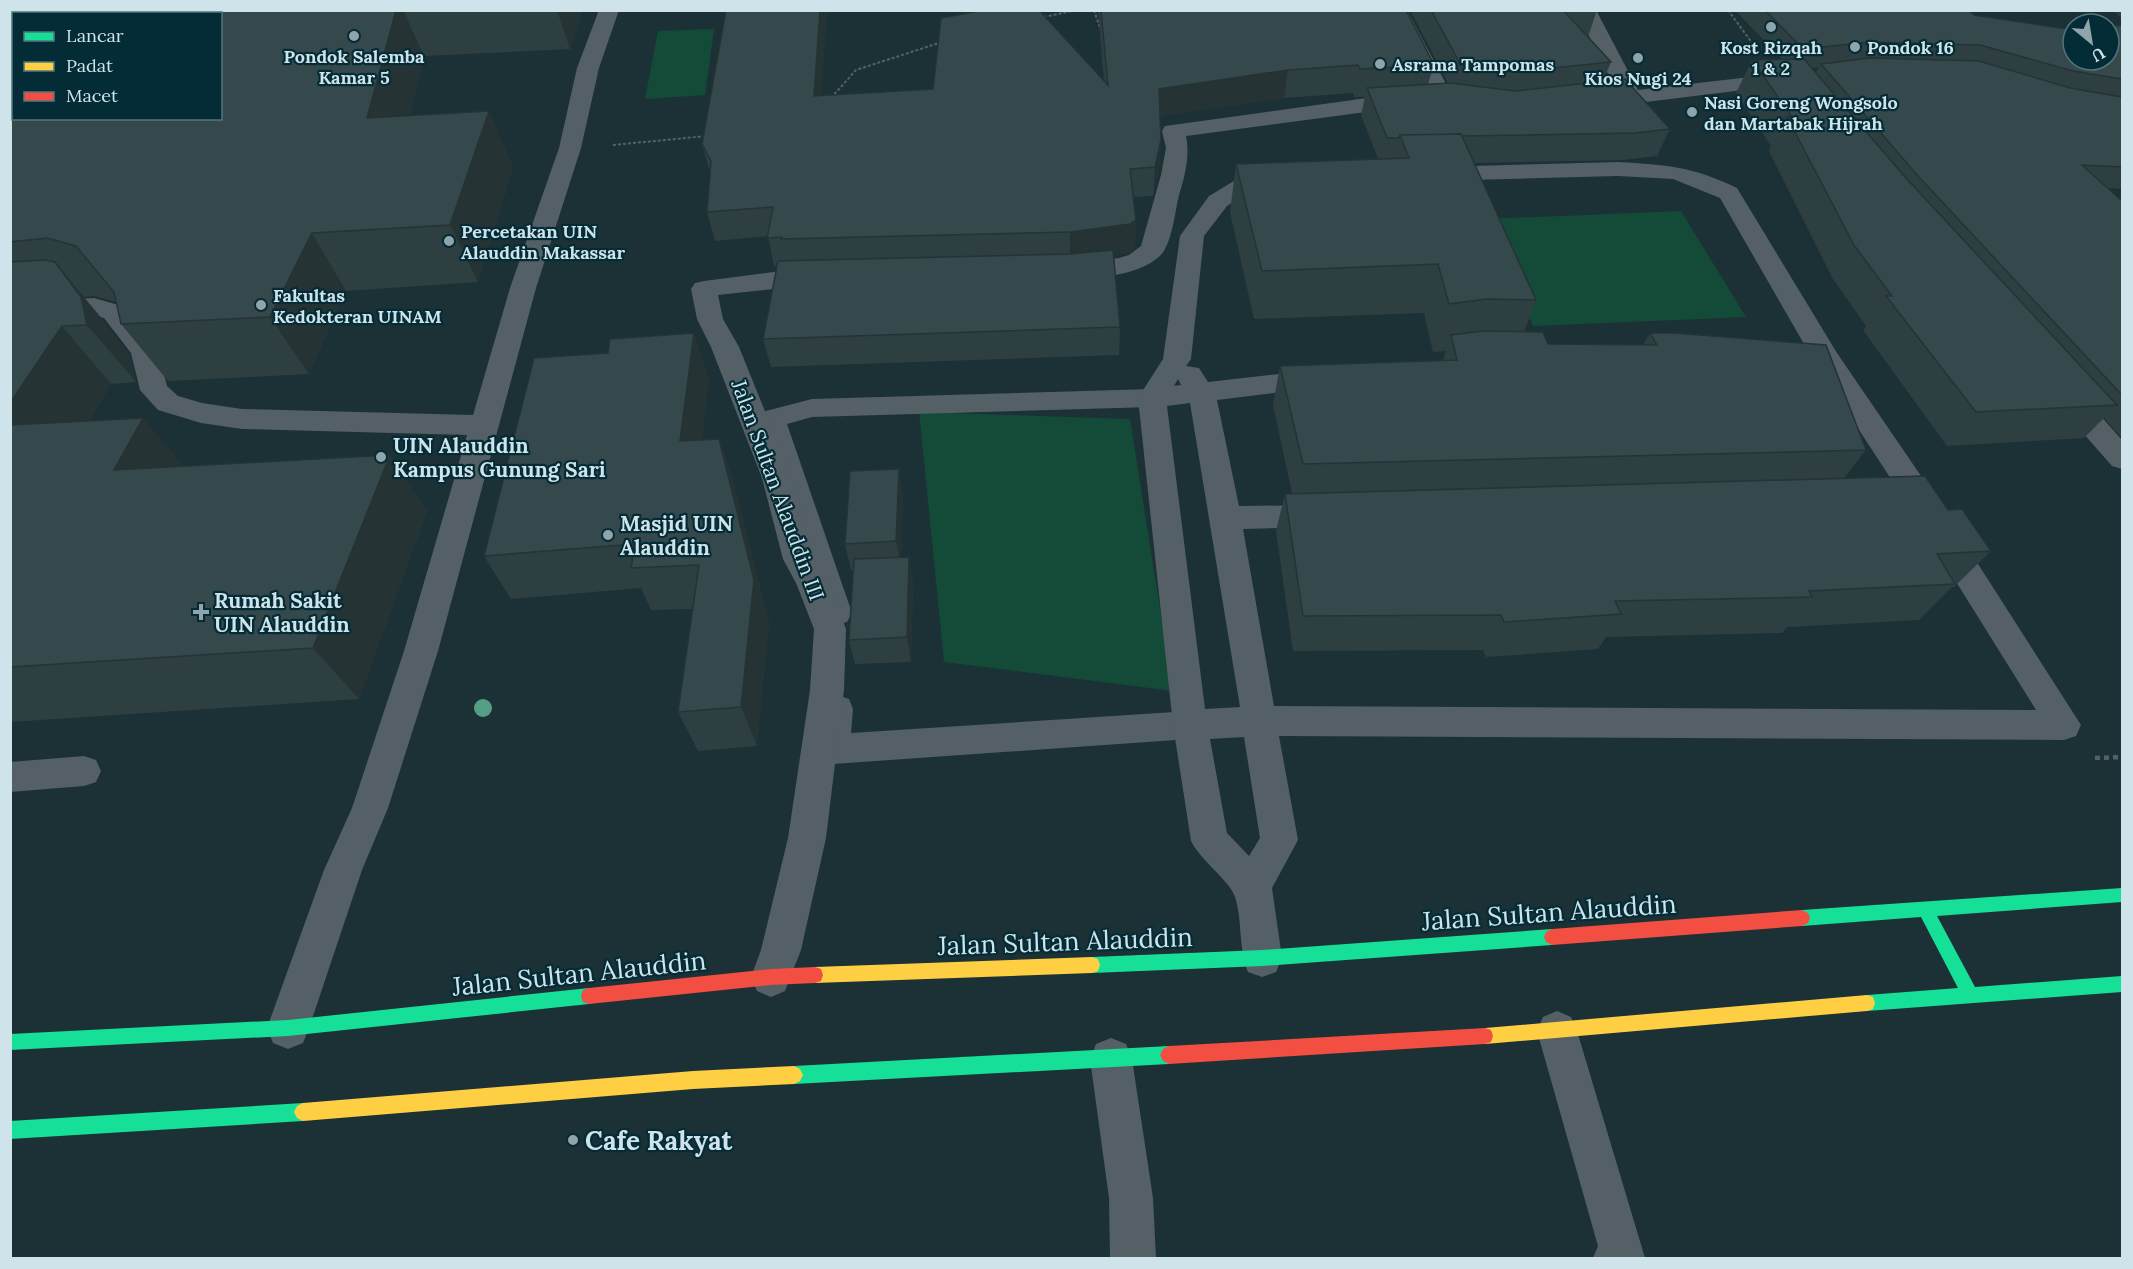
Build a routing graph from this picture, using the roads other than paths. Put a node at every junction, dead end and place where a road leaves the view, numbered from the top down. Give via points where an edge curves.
1 (609, 10) edge
2 (1397, 10) edge
3 (1586, 10) edge
4 (1798, 84) edge
5 (1630, 97) junction
6 (1454, 103) joint
7 (1577, 103) edge
8 (1414, 174) edge
9 (1292, 176) edge
10 (1047, 272) edge
11 (842, 277) edge
12 (10, 313) edge
13 (1177, 359) junction
14 (2044, 371) edge
15 (1353, 374) edge
16 (1202, 394) junction
17 (1152, 398) junction
18 (484, 425) junction
19 (2122, 459) edge
20 (1921, 500) junction
21 (1885, 501) edge
22 (1346, 515) edge
23 (1226, 518) junction
24 (1258, 721) junction
25 (1190, 725) junction
26 (84, 771) dead end
27 (10, 777) edge
28 (1252, 886) junction
29 (2122, 895) edge
30 (1926, 911) junction
31 (1262, 958) junction
32 (771, 977) junction
33 (2122, 984) edge
34 (1970, 994) junction
35 (288, 1028) junction
36 (1557, 1031) junction
37 (10, 1042) edge
38 (1111, 1059) junction
39 (10, 1130) edge
40 (1133, 1258) edge
41 (1615, 1258) edge
42 (1624, 1258) edge

1 - 18 street via 588,68 570,148
2 - 6 lane
3 - 5 street
4 - 5 street
5 - 7 street
6 - 10 street via 1374,104 1173,131 1177,148 1173,175 1153,249 1138,261 1121,266
8 - 20 street via 1618,169 1676,172 1729,193 1814,358
9 - 13 street via 1242,186 1218,201 1192,236
11 - 32 street, Jalan Sultan Alauddin III via 797,277 704,290 710,320 756,423 780,488 799,559 830,629 827,690 807,838
12 - 18 street via 94,306 113,312 144,351 153,390 168,403 201,413 242,419
13 - 16 street
13 - 17 street
14 - 19 street
15 - 16 street
16 - 17 street
16 - 23 street
17 - 25 street
17 - 25 lane via 812,408 772,419 844,640 833,749
18 - 35 street via 422,651 370,808 343,870
20 - 21 street
20 - 24 street via 2064,725
22 - 23 street
23 - 24 street
24 - 25 street
24 - 28 street via 1279,840
25 - 28 street via 1210,841
26 - 27 lane
28 - 31 street
29 - 30 highway, Jalan Sultan Alauddin
30 - 31 highway, Jalan Sultan Alauddin
30 - 34 highway
31 - 32 highway, Jalan Sultan Alauddin
32 - 35 highway, Jalan Sultan Alauddin
33 - 34 highway
34 - 36 highway
35 - 37 highway, Jalan Sultan Alauddin
36 - 38 highway
36 - 42 lane
38 - 39 highway via 693,1080 308,1112
38 - 40 street via 1131,1198
41 - 42 lane

